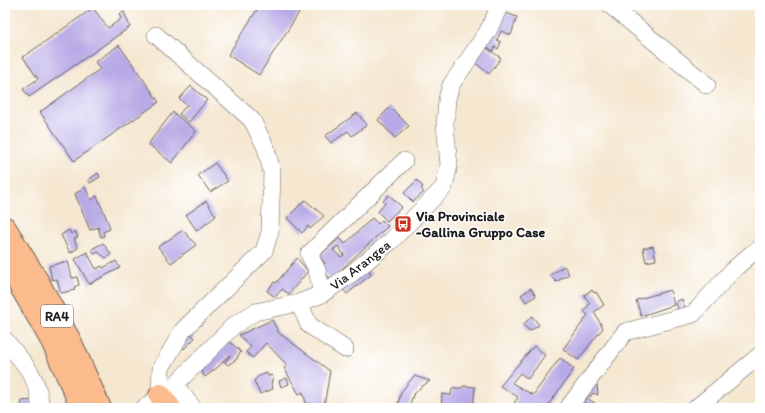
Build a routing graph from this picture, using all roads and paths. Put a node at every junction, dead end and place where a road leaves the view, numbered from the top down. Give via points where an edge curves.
1 (500, 5) edge
2 (610, 5) edge
3 (156, 35) dead end
4 (707, 85) dead end
5 (404, 161) dead end
6 (5, 228) edge
7 (760, 249) edge
8 (5, 259) edge
9 (322, 294) junction
10 (299, 303) junction
11 (5, 340) edge
12 (345, 349) dead end
13 (760, 355) edge
14 (162, 399) edge
15 (40, 408) edge
16 (82, 408) edge
17 (100, 408) edge
18 (193, 408) edge
19 (568, 408) edge
20 (696, 408) edge

1 - 9 street, Via Arangea via 488,31 451,85 445,124 449,165 444,187 392,241
2 - 4 street
3 - 14 street via 252,120 266,148 272,172 270,232 264,251 183,330 161,368
5 - 9 street via 309,254 317,270
6 - 17 highway, RA4 via 70,341
7 - 19 street via 733,270 693,314 625,332
8 - 16 highway, RA4 via 52,341
9 - 10 street, Via Arangea
10 - 12 street via 309,325
10 - 14 street, Via Arangea via 255,312 233,326
11 - 15 street via 33,375 40,398
13 - 20 street
14 - 18 street

